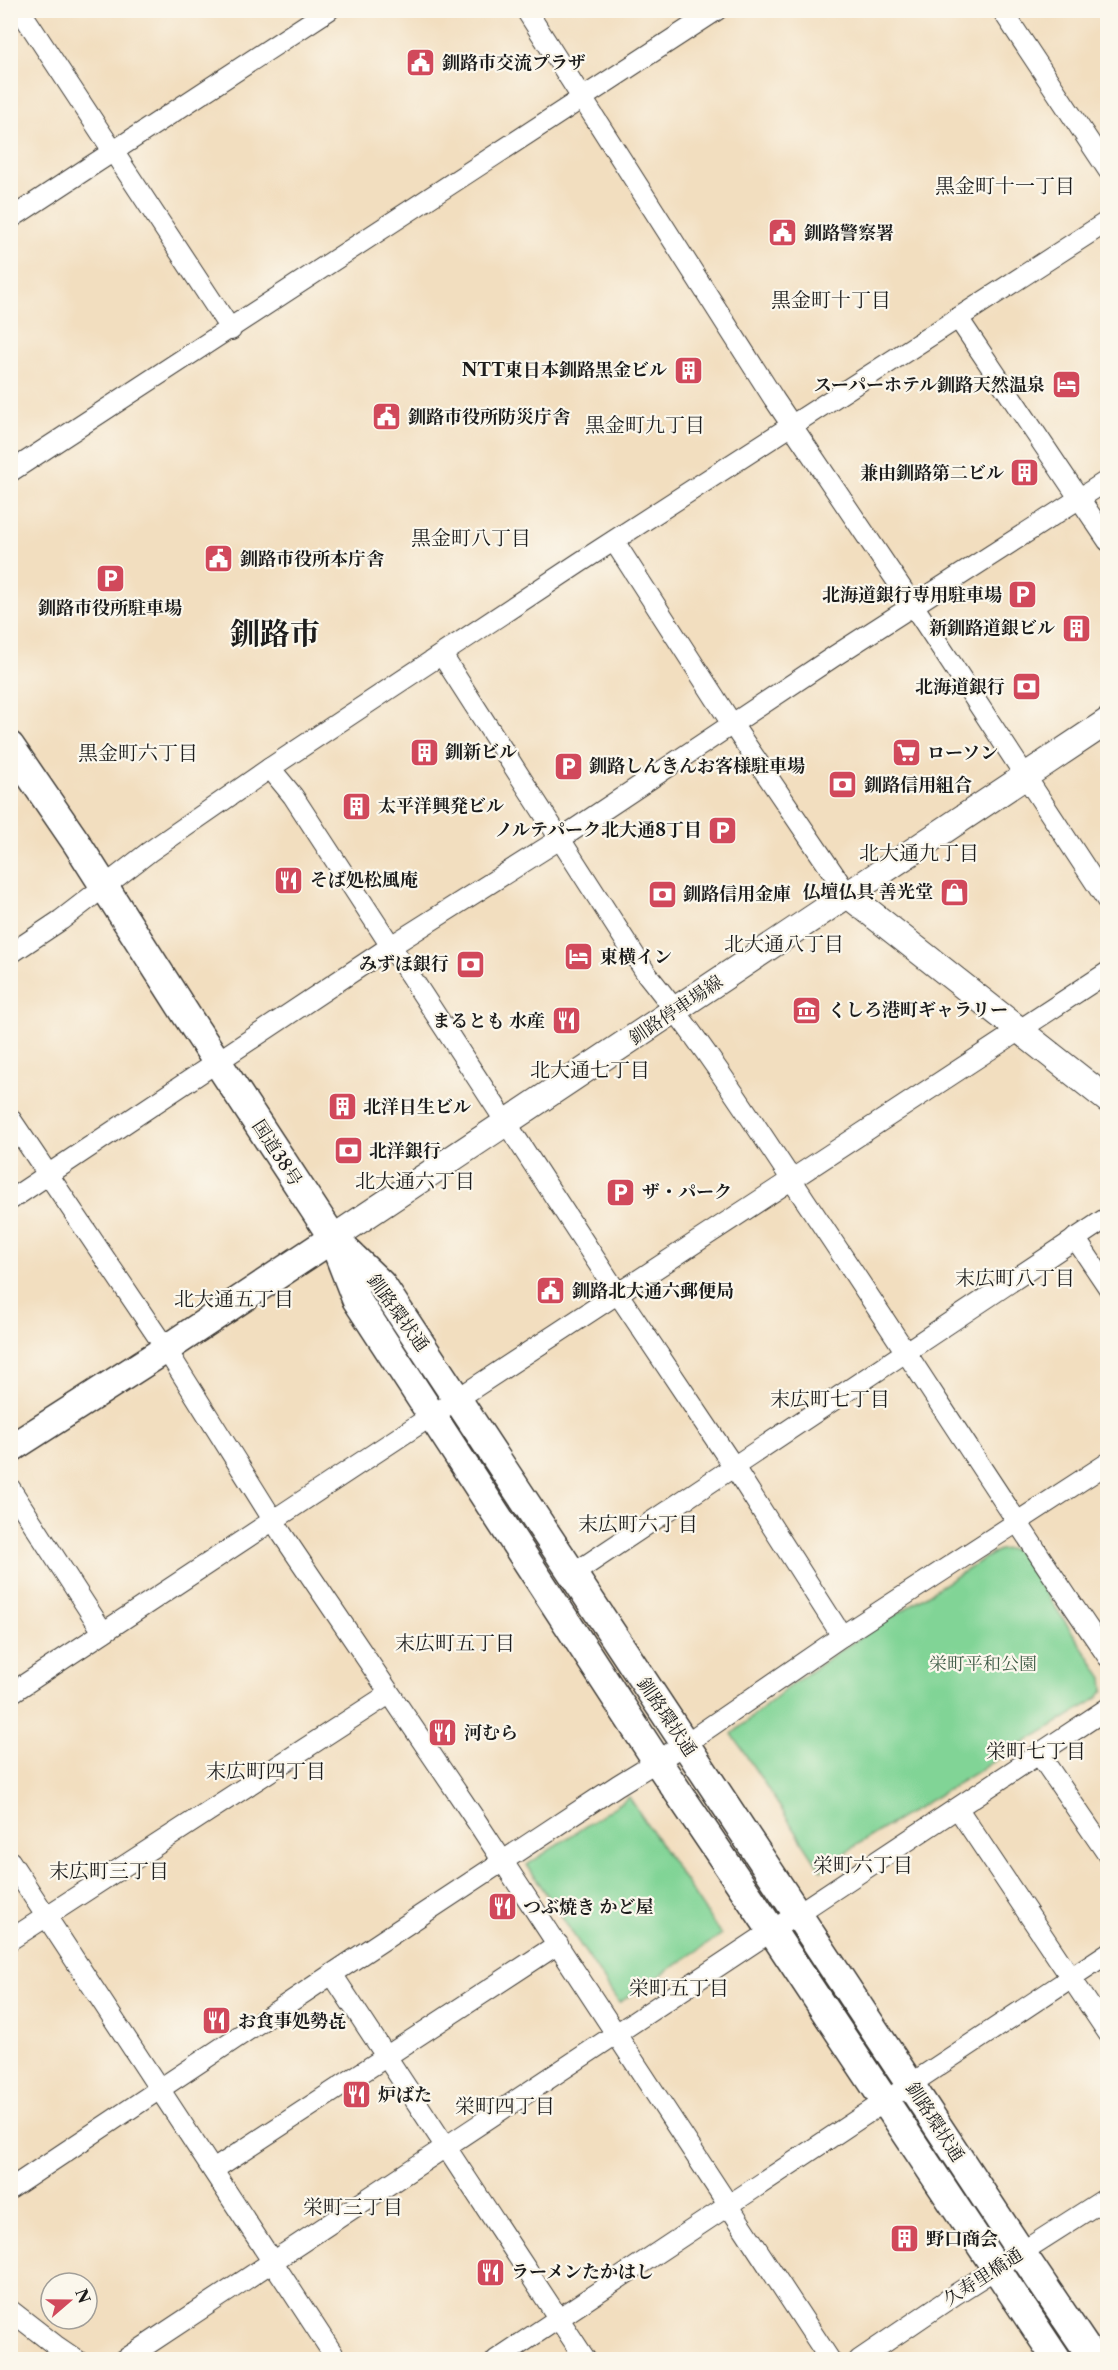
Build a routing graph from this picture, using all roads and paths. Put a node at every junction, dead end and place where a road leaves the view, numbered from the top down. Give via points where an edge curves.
1 (20, 10) edge
2 (329, 10) edge
3 (526, 10) edge
4 (717, 10) edge
5 (1002, 10) edge
6 (581, 100) junction
7 (112, 152) junction
8 (1107, 170) edge
9 (10, 219) edge
10 (1107, 221) edge
11 (957, 318) junction
12 (231, 330) junction
13 (792, 426) junction
14 (10, 472) edge
15 (1107, 480) edge
16 (1079, 498) junction
17 (614, 541) junction
18 (1107, 541) edge
19 (913, 605) junction
20 (442, 655) junction
21 (1107, 721) edge
22 (732, 724) junction
23 (10, 746) edge
24 (270, 768) junction
25 (1024, 777) junction
26 (560, 839) junction
27 (105, 886) junction
28 (848, 895) junction
29 (1107, 902) edge
30 (390, 946) junction
31 (10, 954) edge
32 (1107, 972) edge
33 (676, 1010) junction
34 (1020, 1030) junction
35 (217, 1063) junction
36 (1107, 1100) edge
37 (10, 1118) edge
38 (506, 1122) junction
39 (48, 1175) junction
40 (791, 1179) junction
41 (10, 1200) edge
42 (1107, 1217) edge
43 (333, 1238) junction
44 (1075, 1238) junction
45 (1107, 1287) edge
46 (618, 1294) junction
47 (166, 1349) junction
48 (906, 1350) junction
49 (458, 1400) junction
50 (432, 1416) junction
51 (10, 1449) edge
52 (1107, 1463) edge
53 (734, 1467) junction
54 (10, 1488) edge
55 (273, 1519) junction
56 (1016, 1523) junction
57 (573, 1574) junction
58 (103, 1632) junction
59 (842, 1636) junction
60 (1107, 1657) edge
61 (10, 1694) edge
62 (389, 1694) junction
63 (1107, 1708) edge
64 (685, 1744) junction
65 (1039, 1754) junction
66 (657, 1761) junction
67 (958, 1809) junction
68 (1107, 1855) edge
69 (10, 1861) edge
70 (504, 1862) junction
71 (798, 1914) junction
72 (47, 1916) junction
73 (772, 1930) junction
74 (10, 1940) edge
75 (558, 1944) junction
76 (1107, 1953) edge
77 (332, 1974) junction
78 (1070, 1978) junction
79 (1107, 2033) edge
80 (617, 2034) junction
81 (386, 2057) junction
82 (910, 2084) junction
83 (159, 2089) junction
84 (886, 2101) junction
85 (444, 2147) junction
86 (213, 2170) junction
87 (10, 2189) edge
88 (1107, 2197) edge
89 (730, 2204) junction
90 (1021, 2253) junction
91 (272, 2261) junction
92 (997, 2268) junction
93 (10, 2310) edge
94 (559, 2319) junction
95 (77, 2360) edge
96 (124, 2360) edge
97 (337, 2360) edge
98 (496, 2360) edge
99 (586, 2360) edge
100 (830, 2360) edge
101 (859, 2360) edge
102 (1057, 2360) edge
103 (1094, 2360) edge

1 - 7 street
2 - 7 street
3 - 6 street
4 - 6 street
5 - 8 street
6 - 12 street
6 - 13 street
7 - 9 street
7 - 12 street
10 - 11 street
11 - 13 street
11 - 16 street
12 - 14 street
13 - 17 street
13 - 19 street
15 - 16 street
16 - 18 street
16 - 19 street
17 - 20 street
17 - 22 street
19 - 22 street
19 - 25 street
20 - 24 street
20 - 26 street
21 - 25 main road, 釧路停車場線
22 - 26 street
22 - 28 street
23 - 27 highway, 国道38号
24 - 27 street
24 - 30 street via 293,796
25 - 28 main road, 釧路停車場線
25 - 29 street
26 - 30 street
26 - 33 street via 646,974
27 - 31 street
27 - 35 highway, 国道38号
28 - 33 main road, 釧路停車場線
28 - 34 main road
30 - 35 street
30 - 38 street
32 - 34 street
33 - 38 main road, 釧路停車場線
33 - 40 street
34 - 36 main road
34 - 40 street
35 - 39 street
35 - 43 highway, 国道38号
37 - 39 street
38 - 43 main road, 釧路停車場線
38 - 46 street
39 - 41 street
39 - 47 street
40 - 46 street
40 - 48 street
42 - 44 street
43 - 47 highway
43 - 49 highway, 釧路環状通 via 381,1284
43 - 50 highway, 釧路環状通 via 356,1299
44 - 45 street
44 - 48 street
46 - 49 street
46 - 53 street
47 - 51 highway
47 - 55 street
48 - 53 street
48 - 56 street
49 - 50 street
49 - 57 highway, 釧路環状通
50 - 55 street
50 - 66 highway, 釧路環状通
52 - 56 street
53 - 57 street
53 - 59 street
54 - 58 street
55 - 58 street
55 - 62 street
56 - 59 street
56 - 60 street
57 - 64 highway, 釧路環状通
58 - 61 street
59 - 64 street
62 - 70 street
62 - 72 street
63 - 65 street
64 - 66 street
64 - 71 highway, 釧路環状通
65 - 67 street
65 - 68 street
66 - 70 street
66 - 73 highway, 釧路環状通
67 - 71 street
67 - 78 street
69 - 72 street
70 - 75 street
70 - 77 street
71 - 73 street
71 - 82 highway, 釧路環状通
72 - 74 street
72 - 83 street
73 - 80 street
73 - 84 highway, 釧路環状通
75 - 80 street
75 - 81 street
76 - 78 street
77 - 81 street
77 - 83 street
78 - 79 street
78 - 82 street
80 - 85 street
80 - 89 street
81 - 85 street
81 - 86 street
82 - 84 street
82 - 90 highway, 釧路環状通
83 - 86 street
83 - 87 street
84 - 89 street
84 - 92 highway, 釧路環状通
85 - 91 street
85 - 94 street
86 - 91 street
88 - 90 street, 久寿里橋通
89 - 94 street
89 - 100 street
90 - 92 street, 久寿里橋通
90 - 103 highway, 釧路環状通
91 - 96 street
91 - 97 street
92 - 101 street, 久寿里橋通
92 - 102 highway, 釧路環状通
93 - 95 street
94 - 98 street
94 - 99 street

